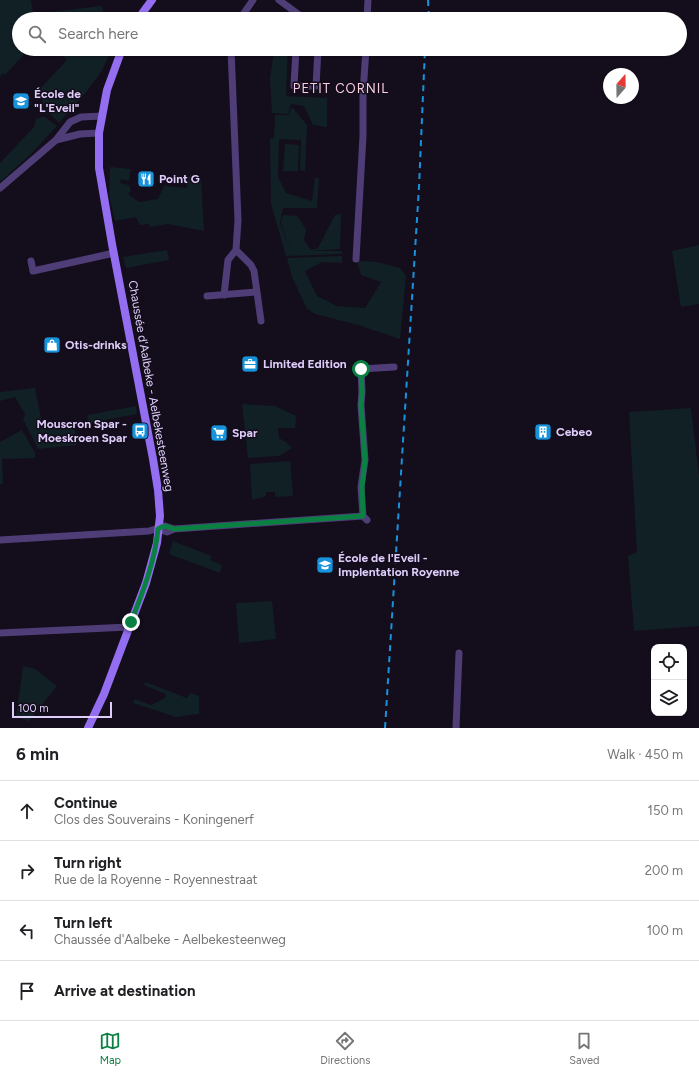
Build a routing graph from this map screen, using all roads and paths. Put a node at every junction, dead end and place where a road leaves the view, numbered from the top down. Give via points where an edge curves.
1 (152, 0) edge
2 (253, 0) edge
3 (278, 0) edge
4 (368, 0) edge
5 (143, 12) edge
6 (245, 12) edge
7 (292, 12) edge
8 (367, 12) edge
9 (119, 56) edge
10 (231, 56) edge
11 (296, 56) edge
12 (318, 56) edge
13 (366, 56) edge
14 (102, 116) junction
15 (100, 133) junction
16 (56, 140) junction
17 (0, 188) edge
18 (236, 250) junction
19 (114, 253) junction
20 (356, 259) dead end
21 (31, 261) dead end
22 (257, 292) junction
23 (224, 295) junction
24 (207, 296) dead end
25 (261, 321) dead end
26 (394, 367) dead end
27 (158, 529) junction
28 (0, 540) edge
29 (129, 627) junction
30 (0, 633) edge
31 (459, 653) dead end
32 (88, 728) edge
33 (456, 728) edge

1 - 5 main road
2 - 6 street
3 - 7 street
4 - 8 street
9 - 14 main road, Chaussée d'Aalbeke - Aelbekesteenweg via 107,90
10 - 18 street via 238,211
11 - 12 street via 294,86 316,86
13 - 20 street
14 - 15 main road, Chaussée d'Aalbeke - Aelbekesteenweg
14 - 16 street via 74,119
15 - 16 street via 80,134
15 - 19 main road, Chaussée d'Aalbeke - Aelbekesteenweg via 99,168
16 - 17 street
18 - 22 street via 254,271
18 - 23 street via 228,260
19 - 21 street via 33,270
19 - 27 main road, Chaussée d'Aalbeke - Aelbekesteenweg via 153,459 159,497
22 - 23 street
22 - 25 street
23 - 24 street
26 - 27 street via 361,369 365,460 362,487 365,518 174,529 167,532
27 - 28 street
27 - 29 main road, Chaussée d'Aalbeke - Aelbekesteenweg via 157,543 146,583
29 - 30 street
29 - 32 main road, Chaussée d'Aalbeke - Aelbekesteenweg via 104,694
31 - 33 street

